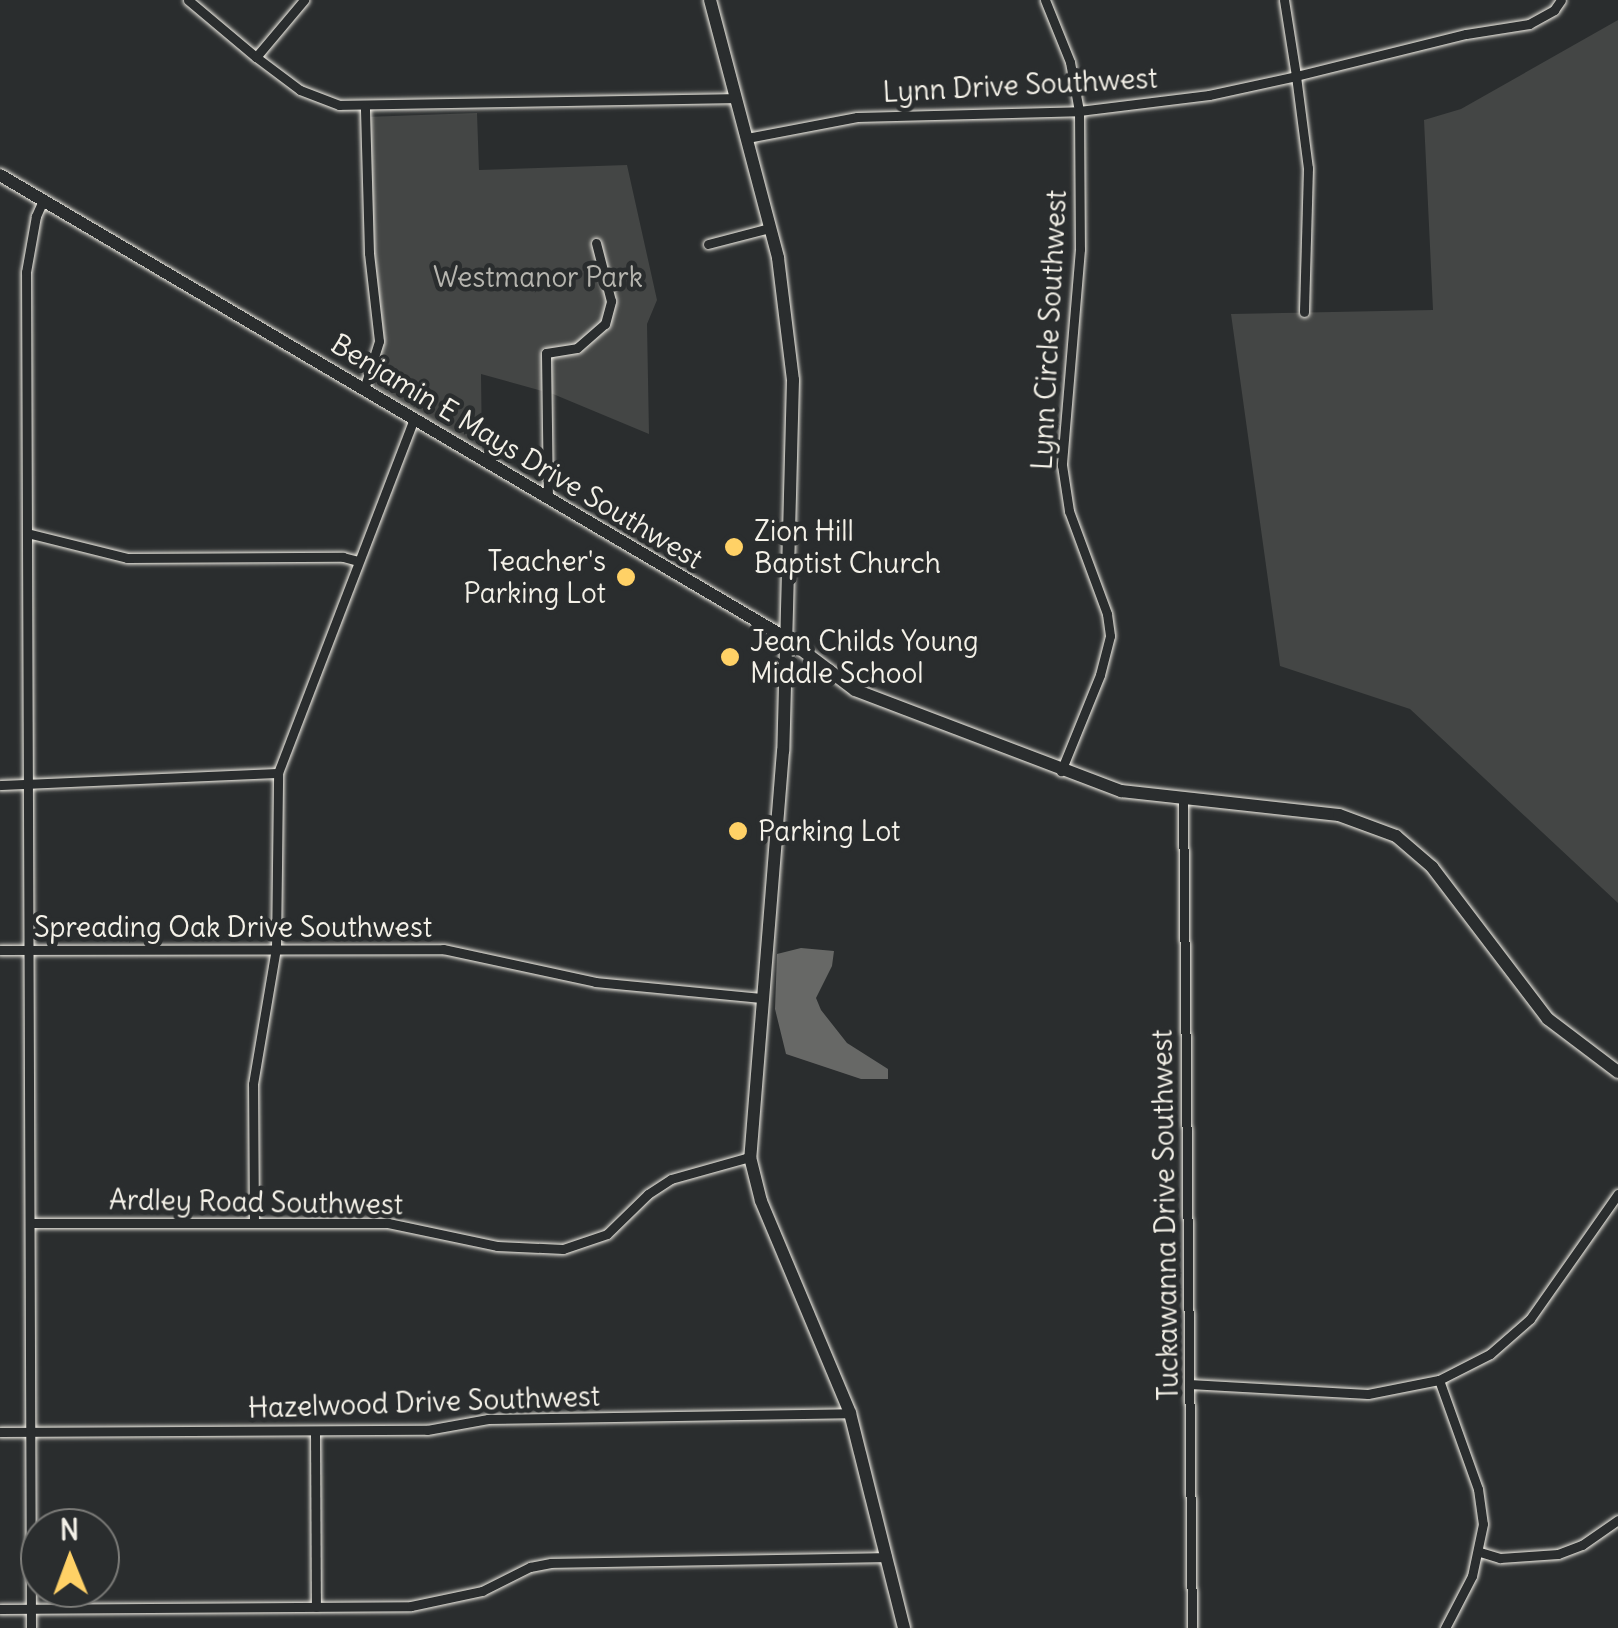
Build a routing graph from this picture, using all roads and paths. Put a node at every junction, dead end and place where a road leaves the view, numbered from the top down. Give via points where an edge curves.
1 (188, 0) edge
2 (304, 0) edge
3 (710, 0) edge
4 (1045, 0) edge
5 (1284, 0) edge
6 (1561, 0) edge
7 (256, 57) junction
8 (1296, 76) junction
9 (736, 98) junction
10 (365, 106) junction
11 (1079, 110) junction
12 (747, 138) junction
13 (0, 175) edge
14 (43, 200) junction
15 (770, 228) junction
16 (596, 243) dead end
17 (708, 244) dead end
18 (1304, 312) dead end
19 (364, 390) junction
20 (414, 419) junction
21 (548, 498) junction
22 (27, 533) junction
23 (358, 560) junction
24 (786, 638) junction
25 (1061, 772) junction
26 (278, 773) junction
27 (28, 784) junction
28 (0, 785) edge
29 (1183, 801) junction
30 (276, 948) junction
31 (0, 950) edge
32 (29, 950) junction
33 (761, 998) junction
34 (1618, 1072) edge
35 (750, 1157) junction
36 (1618, 1194) edge
37 (254, 1222) junction
38 (32, 1223) junction
39 (1439, 1380) junction
40 (1190, 1384) junction
41 (850, 1412) junction
42 (315, 1431) junction
43 (0, 1432) edge
44 (30, 1432) junction
45 (30, 1508) edge
46 (1618, 1520) edge
47 (1480, 1552) junction
48 (887, 1557) junction
49 (316, 1607) junction
50 (31, 1608) edge
51 (120, 1608) edge
52 (31, 1628) edge
53 (904, 1628) edge
54 (1192, 1628) edge
55 (1446, 1628) edge

1 - 7 street
2 - 7 street
3 - 9 street
4 - 11 street, Lynn Circle Southwest via 1070,62
5 - 8 street
6 - 8 street, Lynn Drive Southwest via 1529,24
7 - 10 street via 316,98
8 - 11 street, Lynn Drive Southwest
8 - 18 street via 1308,168
9 - 10 street
9 - 12 street
10 - 19 street via 379,342
11 - 12 street, Lynn Drive Southwest via 857,117
11 - 25 street, Lynn Circle Southwest via 1080,250 1062,466 1069,510 1110,636
12 - 15 street
13 - 14 street, Benjamin E Mays Drive Southwest
14 - 19 street, Benjamin E Mays Drive Southwest
14 - 22 street via 26,272
15 - 17 street
15 - 24 street via 786,298 793,380
16 - 21 street via 612,301 605,324 577,348 546,353
19 - 20 street, Benjamin E Mays Drive Southwest
20 - 21 street, Benjamin E Mays Drive Southwest
20 - 23 street
21 - 24 street, Benjamin E Mays Drive Southwest
22 - 23 street via 127,558
22 - 27 street
23 - 26 street
24 - 25 street, Benjamin E Mays Drive Southwest via 855,690
24 - 33 street
25 - 29 street, Benjamin E Mays Drive Southwest
26 - 27 street
26 - 30 street
27 - 28 street
27 - 32 street
29 - 34 street, Benjamin E Mays Drive Southwest via 1339,815 1396,836 1432,868 1548,1019
29 - 40 street, Tuckawanna Drive Southwest
30 - 32 street, Spreading Oak Drive Southwest
30 - 33 street, Spreading Oak Drive Southwest via 443,949 596,982
30 - 37 street via 254,1084
31 - 32 street, Spreading Oak Drive Southwest
32 - 38 street
33 - 35 street
35 - 37 street, Ardley Road Southwest via 672,1179 606,1234 563,1249 497,1246 388,1223
35 - 41 street via 761,1201
36 - 39 street via 1530,1319 1490,1354
37 - 38 street, Ardley Road Southwest
38 - 44 street
39 - 40 street via 1368,1394
39 - 47 street via 1478,1489
40 - 54 street, Tuckawanna Drive Southwest
41 - 42 street, Hazelwood Drive Southwest via 488,1418 427,1430
41 - 48 street
42 - 44 street, Hazelwood Drive Southwest
42 - 49 street
43 - 44 street, Hazelwood Drive Southwest
44 - 45 street
46 - 47 street via 1558,1554 1500,1558
47 - 55 street
48 - 49 street via 551,1563 443,1602
48 - 53 street
49 - 51 street
50 - 52 street

